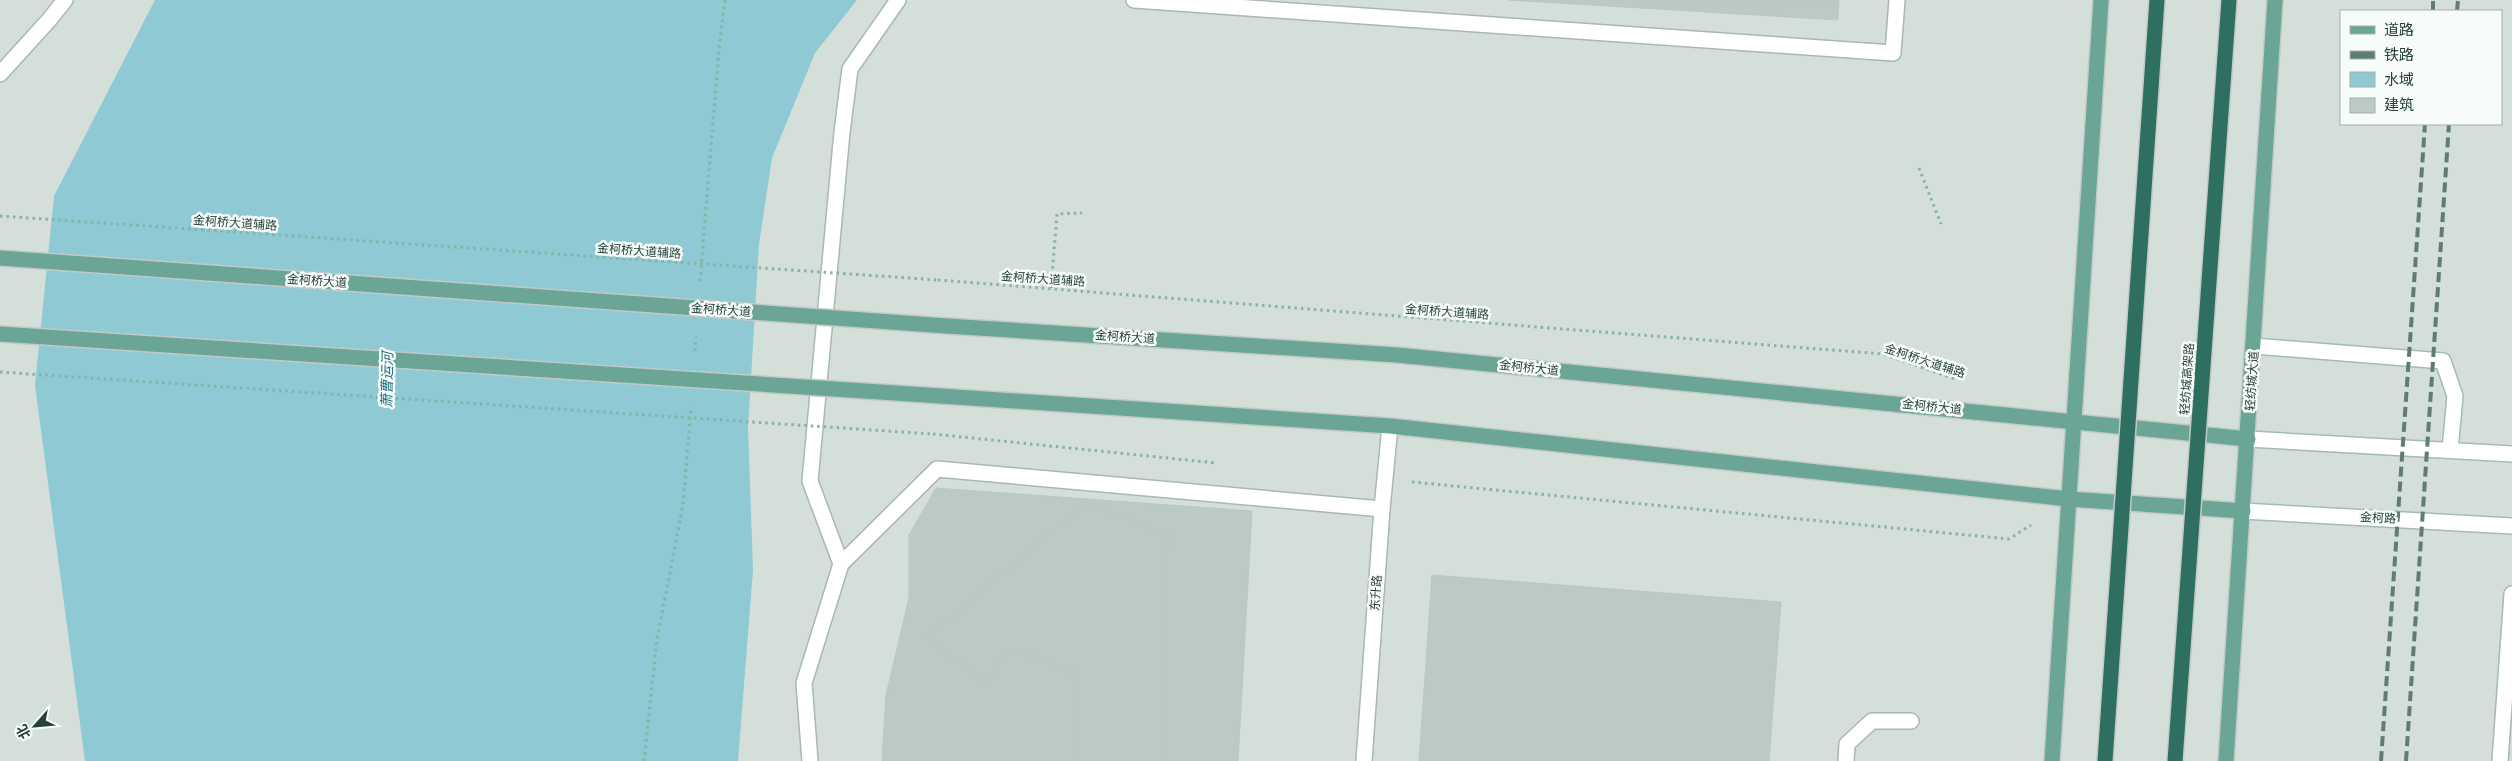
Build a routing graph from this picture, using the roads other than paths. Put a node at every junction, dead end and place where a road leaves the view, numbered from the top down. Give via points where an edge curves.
1 (65, 0) edge
2 (898, 0) edge
3 (1134, 0) edge
4 (1897, 0) edge
5 (2101, 0) edge
6 (2157, 0) edge
7 (2229, 0) edge
8 (2276, 0) edge
9 (0, 74) edge
10 (0, 258) edge
11 (0, 334) edge
12 (2254, 346) junction
13 (2073, 420) junction
14 (1390, 426) junction
15 (2248, 439) junction
16 (2450, 450) junction
17 (2512, 454) edge
18 (2069, 499) junction
19 (1382, 509) junction
20 (2243, 511) junction
21 (2512, 526) edge
22 (841, 564) junction
23 (2512, 594) edge
24 (2510, 666) edge
25 (1911, 721) dead end
26 (810, 761) edge
27 (1364, 761) edge
28 (1846, 761) edge
29 (2052, 761) edge
30 (2105, 761) edge
31 (2175, 761) edge
32 (2226, 761) edge
33 (2500, 761) edge

1 - 9 main road
2 - 22 main road via 850,68 842,132 810,481
3 - 4 main road via 1893,53
5 - 13 main road
6 - 30 highway, bridge
7 - 31 highway, 轻纺城高架路, bridge
8 - 12 main road, 轻纺城大道
10 - 13 main road, 金柯桥大道, bridge via 1396,355
11 - 14 main road, bridge
12 - 15 main road, 轻纺城大道
12 - 16 main road via 2443,361 2455,396
13 - 15 main road, 金柯桥大道
13 - 18 main road
14 - 18 main road
14 - 19 main road, 东升路
15 - 16 main road
15 - 20 main road, 轻纺城大道
16 - 17 main road
18 - 20 main road
18 - 29 main road
19 - 22 main road via 936,470
19 - 27 main road, 东升路
20 - 21 main road, 金柯路
20 - 32 main road, 轻纺城大道
22 - 26 main road via 804,683
23 - 24 main road
24 - 33 main road
25 - 28 main road via 1872,721 1847,744

